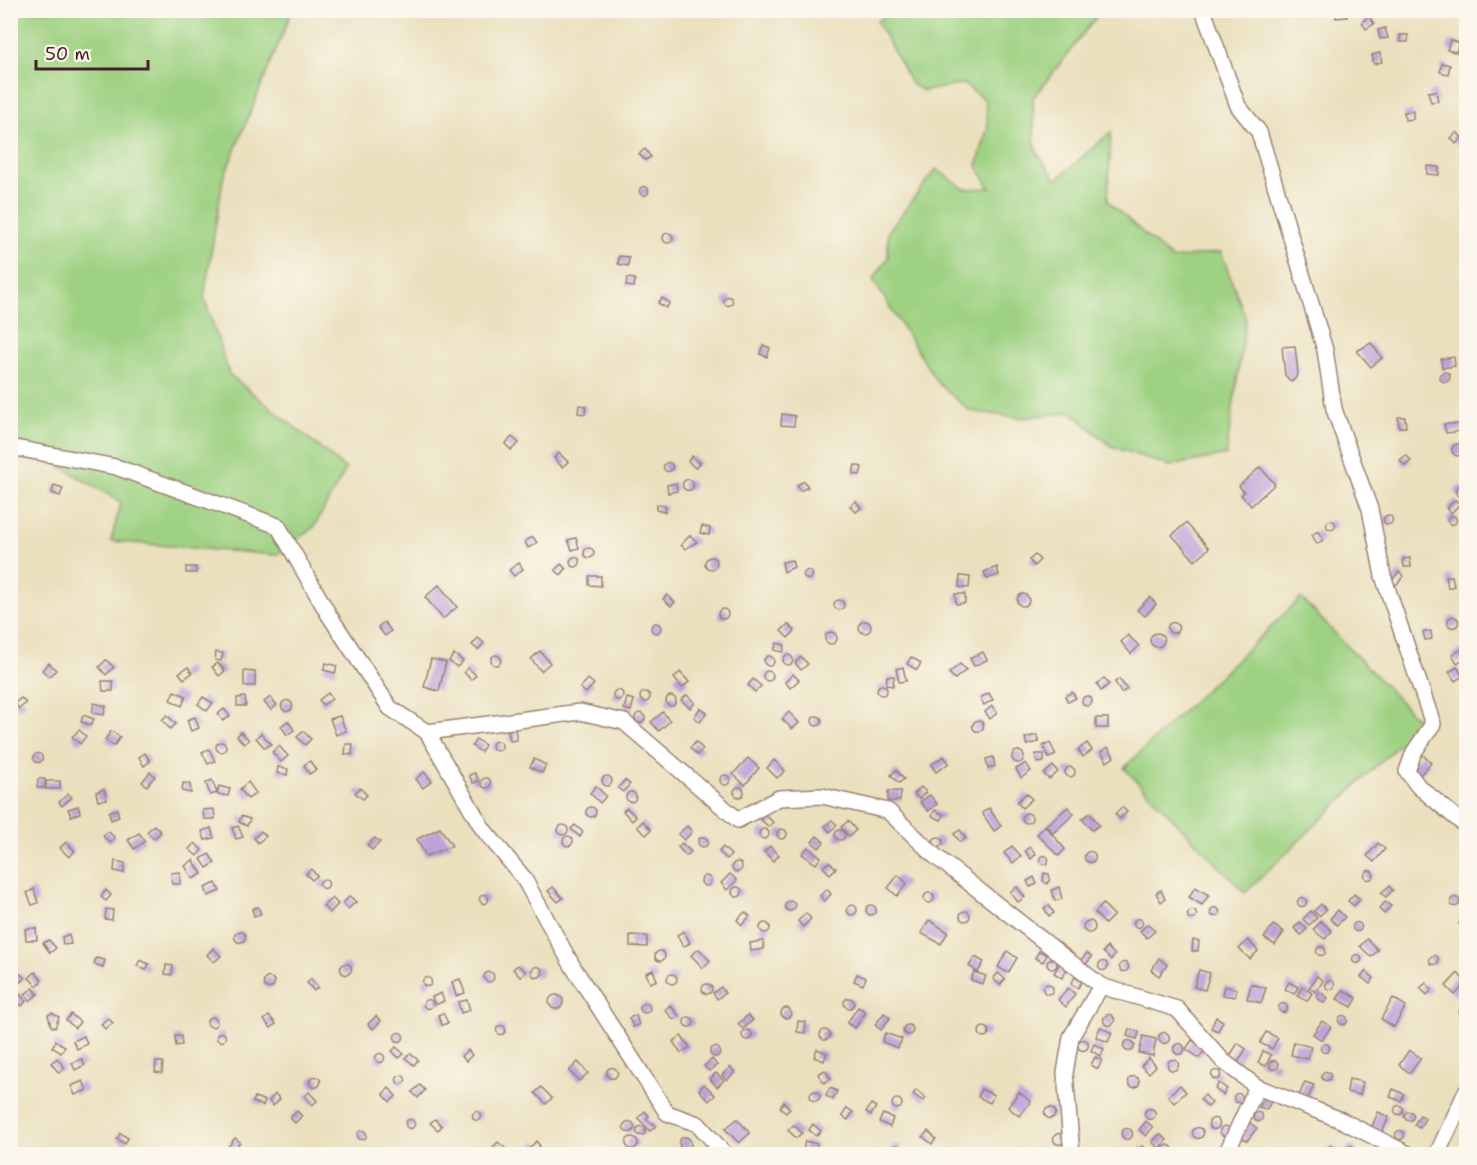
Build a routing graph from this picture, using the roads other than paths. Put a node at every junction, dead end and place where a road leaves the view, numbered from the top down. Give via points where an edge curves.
1 (1203, 10) edge
2 (10, 447) edge
3 (427, 732) junction
4 (1467, 826) edge
5 (1101, 986) junction
6 (1257, 1087) junction
7 (1467, 1092) edge
8 (725, 1155) edge
9 (1072, 1155) edge
10 (1226, 1155) edge
11 (1408, 1155) edge
12 (1437, 1155) edge

1 - 4 street via 1238,106 1259,132 1325,350 1334,409 1370,509 1383,576 1433,724 1414,752 1407,771 1418,786
2 - 3 street via 116,467 278,526 329,615 390,708
3 - 5 street via 580,712 624,722 738,820 779,798 822,796 888,811 935,856
3 - 8 street via 483,829 523,877 573,967 667,1113 698,1124
5 - 6 street via 1177,1009 1223,1061
5 - 9 street via 1071,1037 1065,1073
6 - 10 street
6 - 11 street via 1341,1120
7 - 12 street

